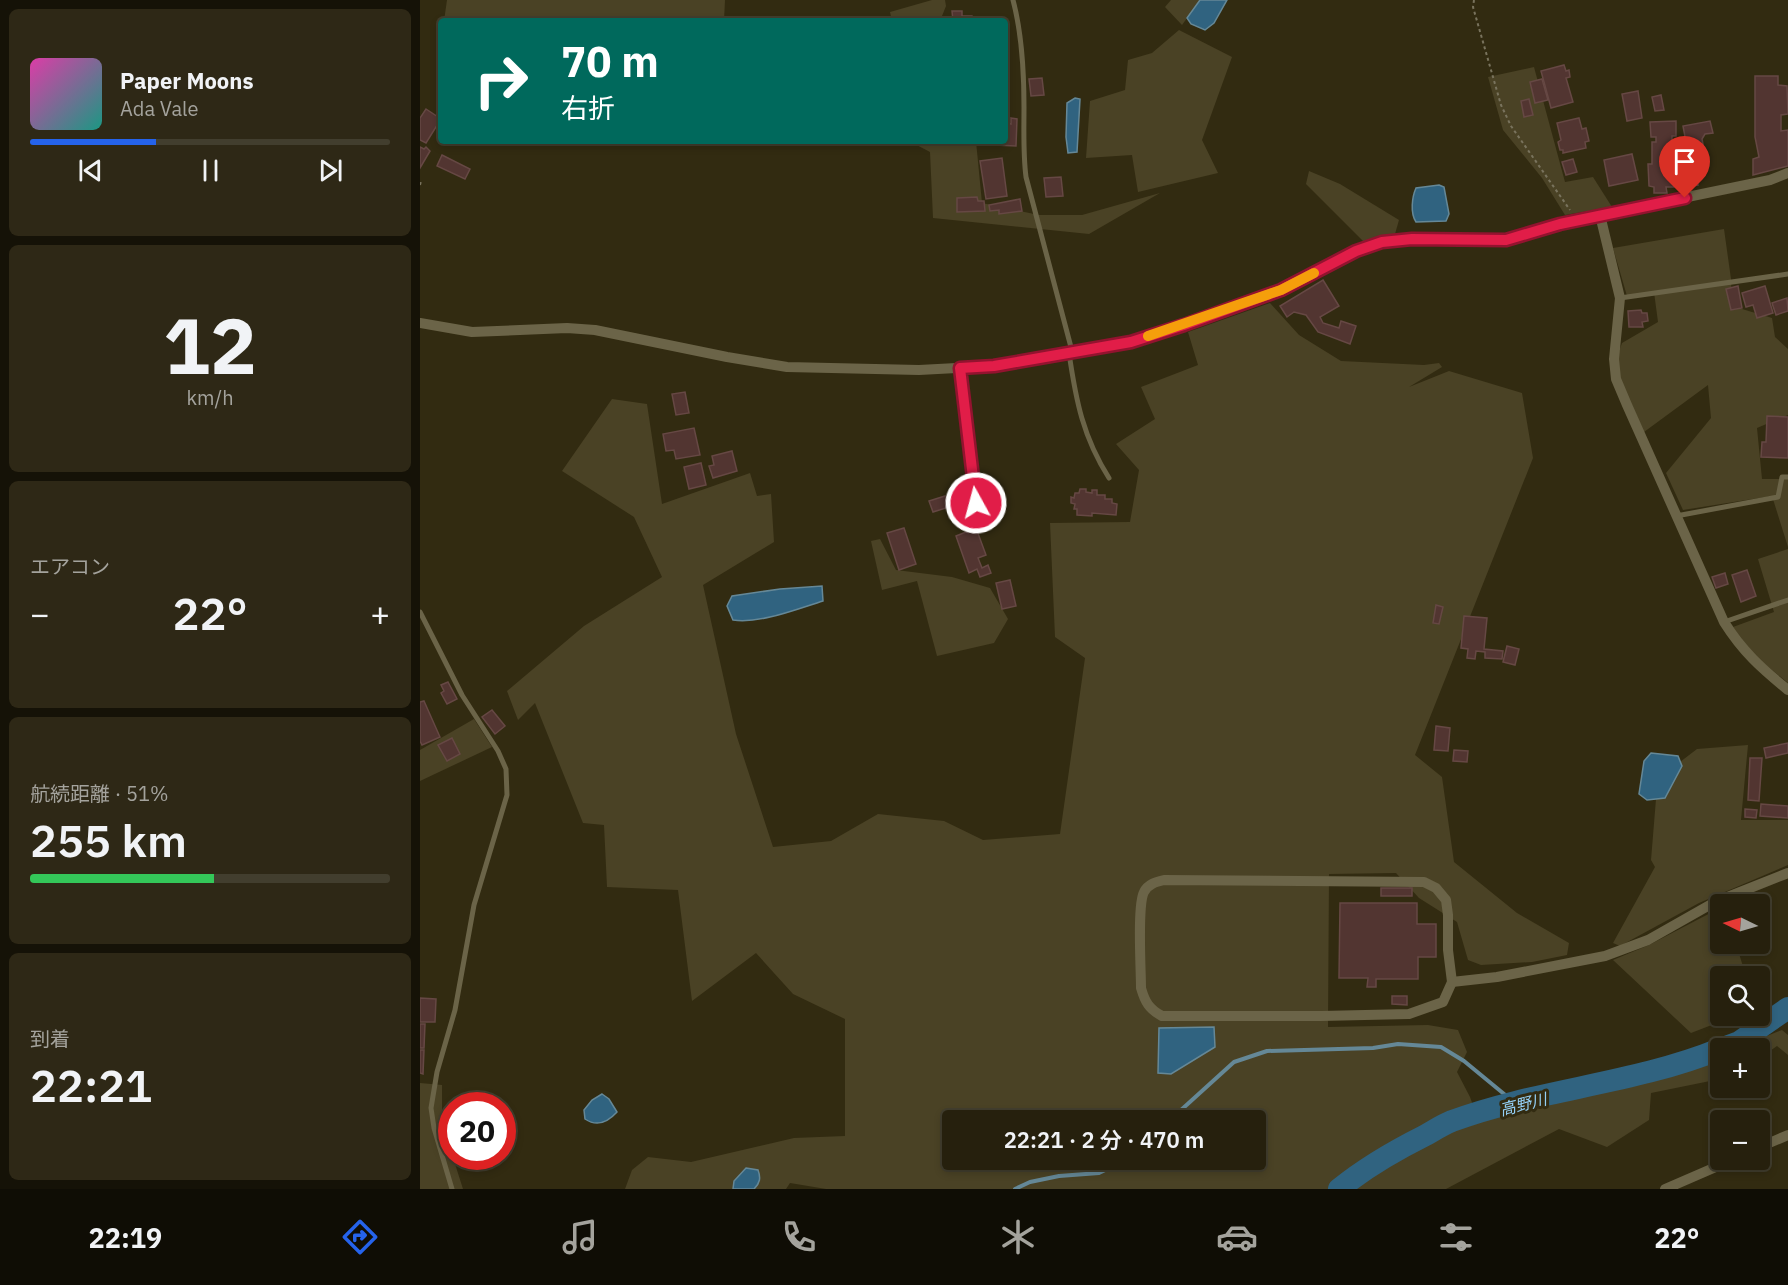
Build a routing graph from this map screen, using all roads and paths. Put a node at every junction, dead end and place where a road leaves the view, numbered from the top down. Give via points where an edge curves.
1 (1013, 0) edge
2 (1474, 0) edge
3 (1788, 173) edge
4 (1600, 215) junction
5 (1577, 220) junction
6 (1788, 274) edge
7 (1620, 298) junction
8 (420, 323) edge
9 (1070, 353) junction
10 (960, 368) junction
11 (1788, 477) edge
12 (1110, 478) dead end
13 (976, 503) dead end
14 (1676, 516) junction
15 (1788, 600) edge
16 (420, 612) edge
17 (1724, 622) junction
18 (1788, 690) edge
19 (1788, 873) edge
20 (1452, 982) junction
21 (1788, 1135) edge
22 (1770, 1143) edge
23 (1710, 1170) edge
24 (452, 1189) edge
25 (1665, 1189) edge

1 - 9 lane via 1022,58 1026,177
2 - 5 path via 1501,105 1527,151
3 - 4 street
4 - 5 street
4 - 7 street
5 - 9 street via 1506,240 1382,242 1356,251 1281,290 1184,325 1131,342
6 - 7 lane
7 - 14 street via 1616,379
8 - 10 street via 472,332 595,330 787,367
9 - 10 street
9 - 12 lane via 1087,436
10 - 13 lane
11 - 14 lane via 1782,477 1778,497
14 - 17 street
15 - 17 lane
16 - 24 lane via 462,695 506,769 507,795 474,905 455,1010 431,1108
17 - 18 street via 1752,661
19 - 20 street via 1715,902 1648,940 1605,956
20 - 20 street via 1443,1002 1409,1014 1162,1016 1151,1010 1140,988 1144,892 1164,880 1424,882 1446,900
21 - 22 street
23 - 25 street

